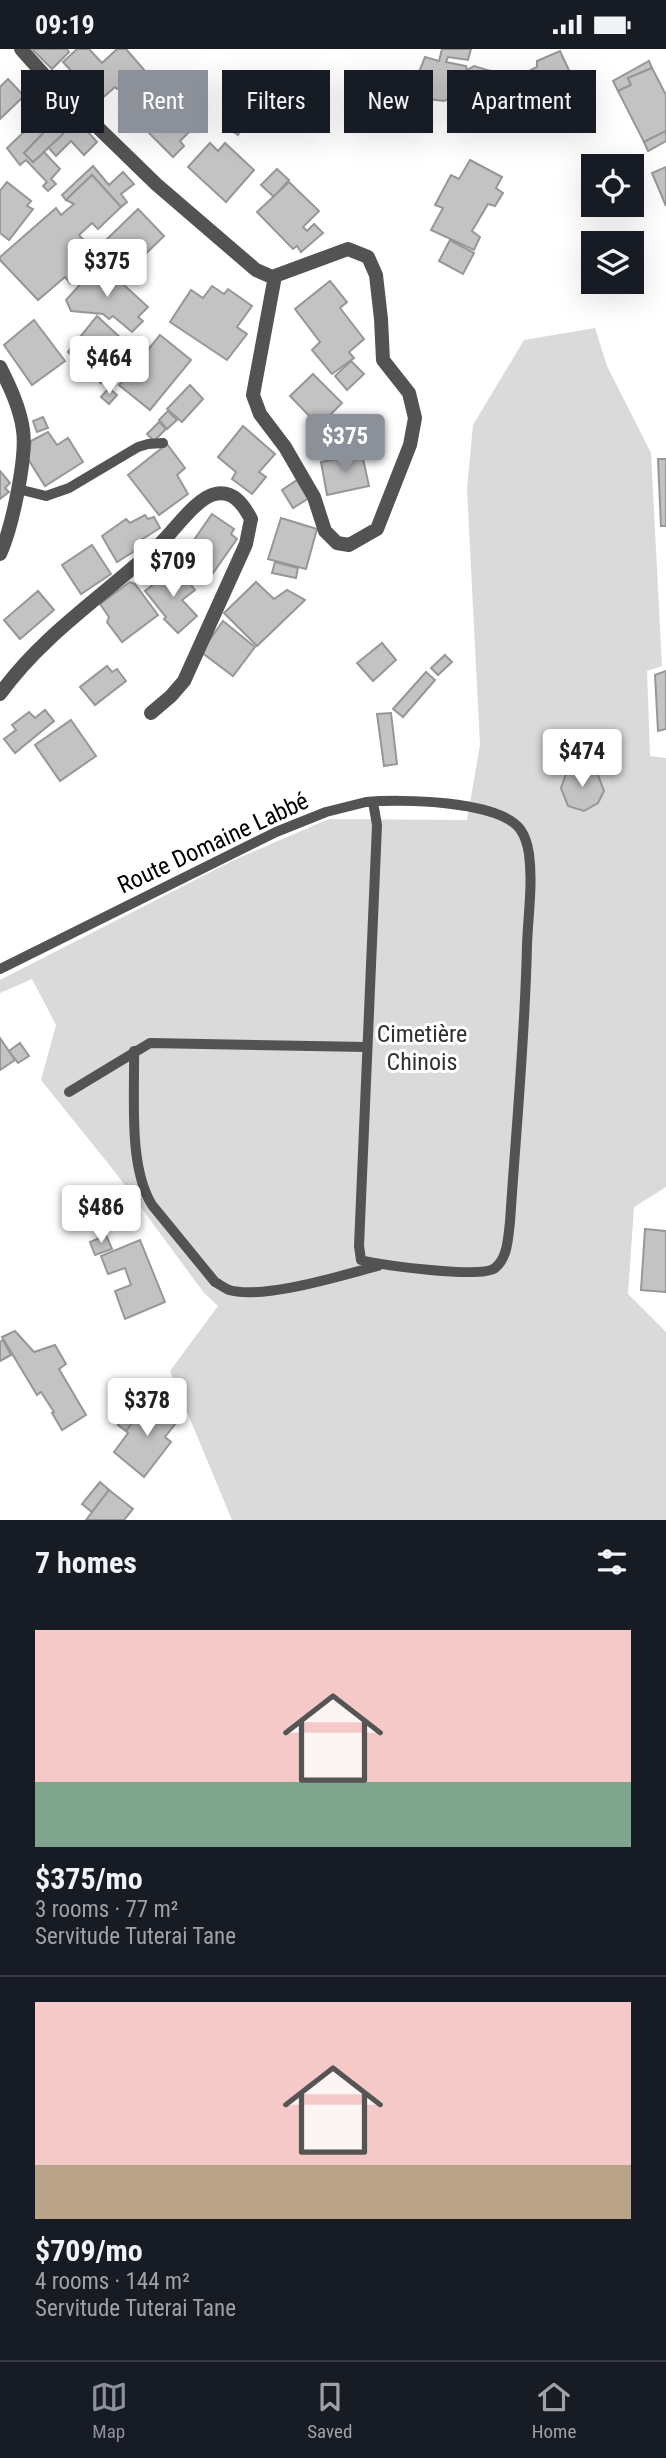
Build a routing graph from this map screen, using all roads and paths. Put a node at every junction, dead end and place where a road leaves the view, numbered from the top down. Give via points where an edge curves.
1 (21, 49) edge
2 (275, 276) junction
3 (0, 367) edge
4 (163, 443) dead end
5 (18, 489) junction
6 (0, 554) edge
7 (0, 694) edge
8 (151, 713) dead end
9 (373, 802) junction
10 (0, 969) edge
11 (367, 1047) junction
12 (134, 1051) junction
13 (69, 1092) dead end
14 (381, 1265) junction

1 - 2 street via 156,184 256,270
2 - 2 street via 348,249 368,257 376,275 383,360 409,393 415,418 410,445 377,529 349,545 337,543 325,531 314,498 260,414 253,395
3 - 5 street via 23,432
4 - 5 lane via 138,447 69,488 46,496
5 - 6 street
7 - 8 street via 27,659 154,549 197,505 223,493 236,498 251,519 246,544 184,681
9 - 10 lane, Route Domaine Labbé via 326,812 276,832
9 - 11 lane via 377,825
9 - 14 lane, Route Domaine Labbé via 457,804 486,811 520,828 529,855 523,1051 506,1248 491,1271
11 - 12 lane via 149,1043
11 - 14 lane via 359,1246 361,1260
12 - 13 lane
12 - 14 lane via 136,1143 143,1191 215,1282 228,1290 249,1292 310,1284

